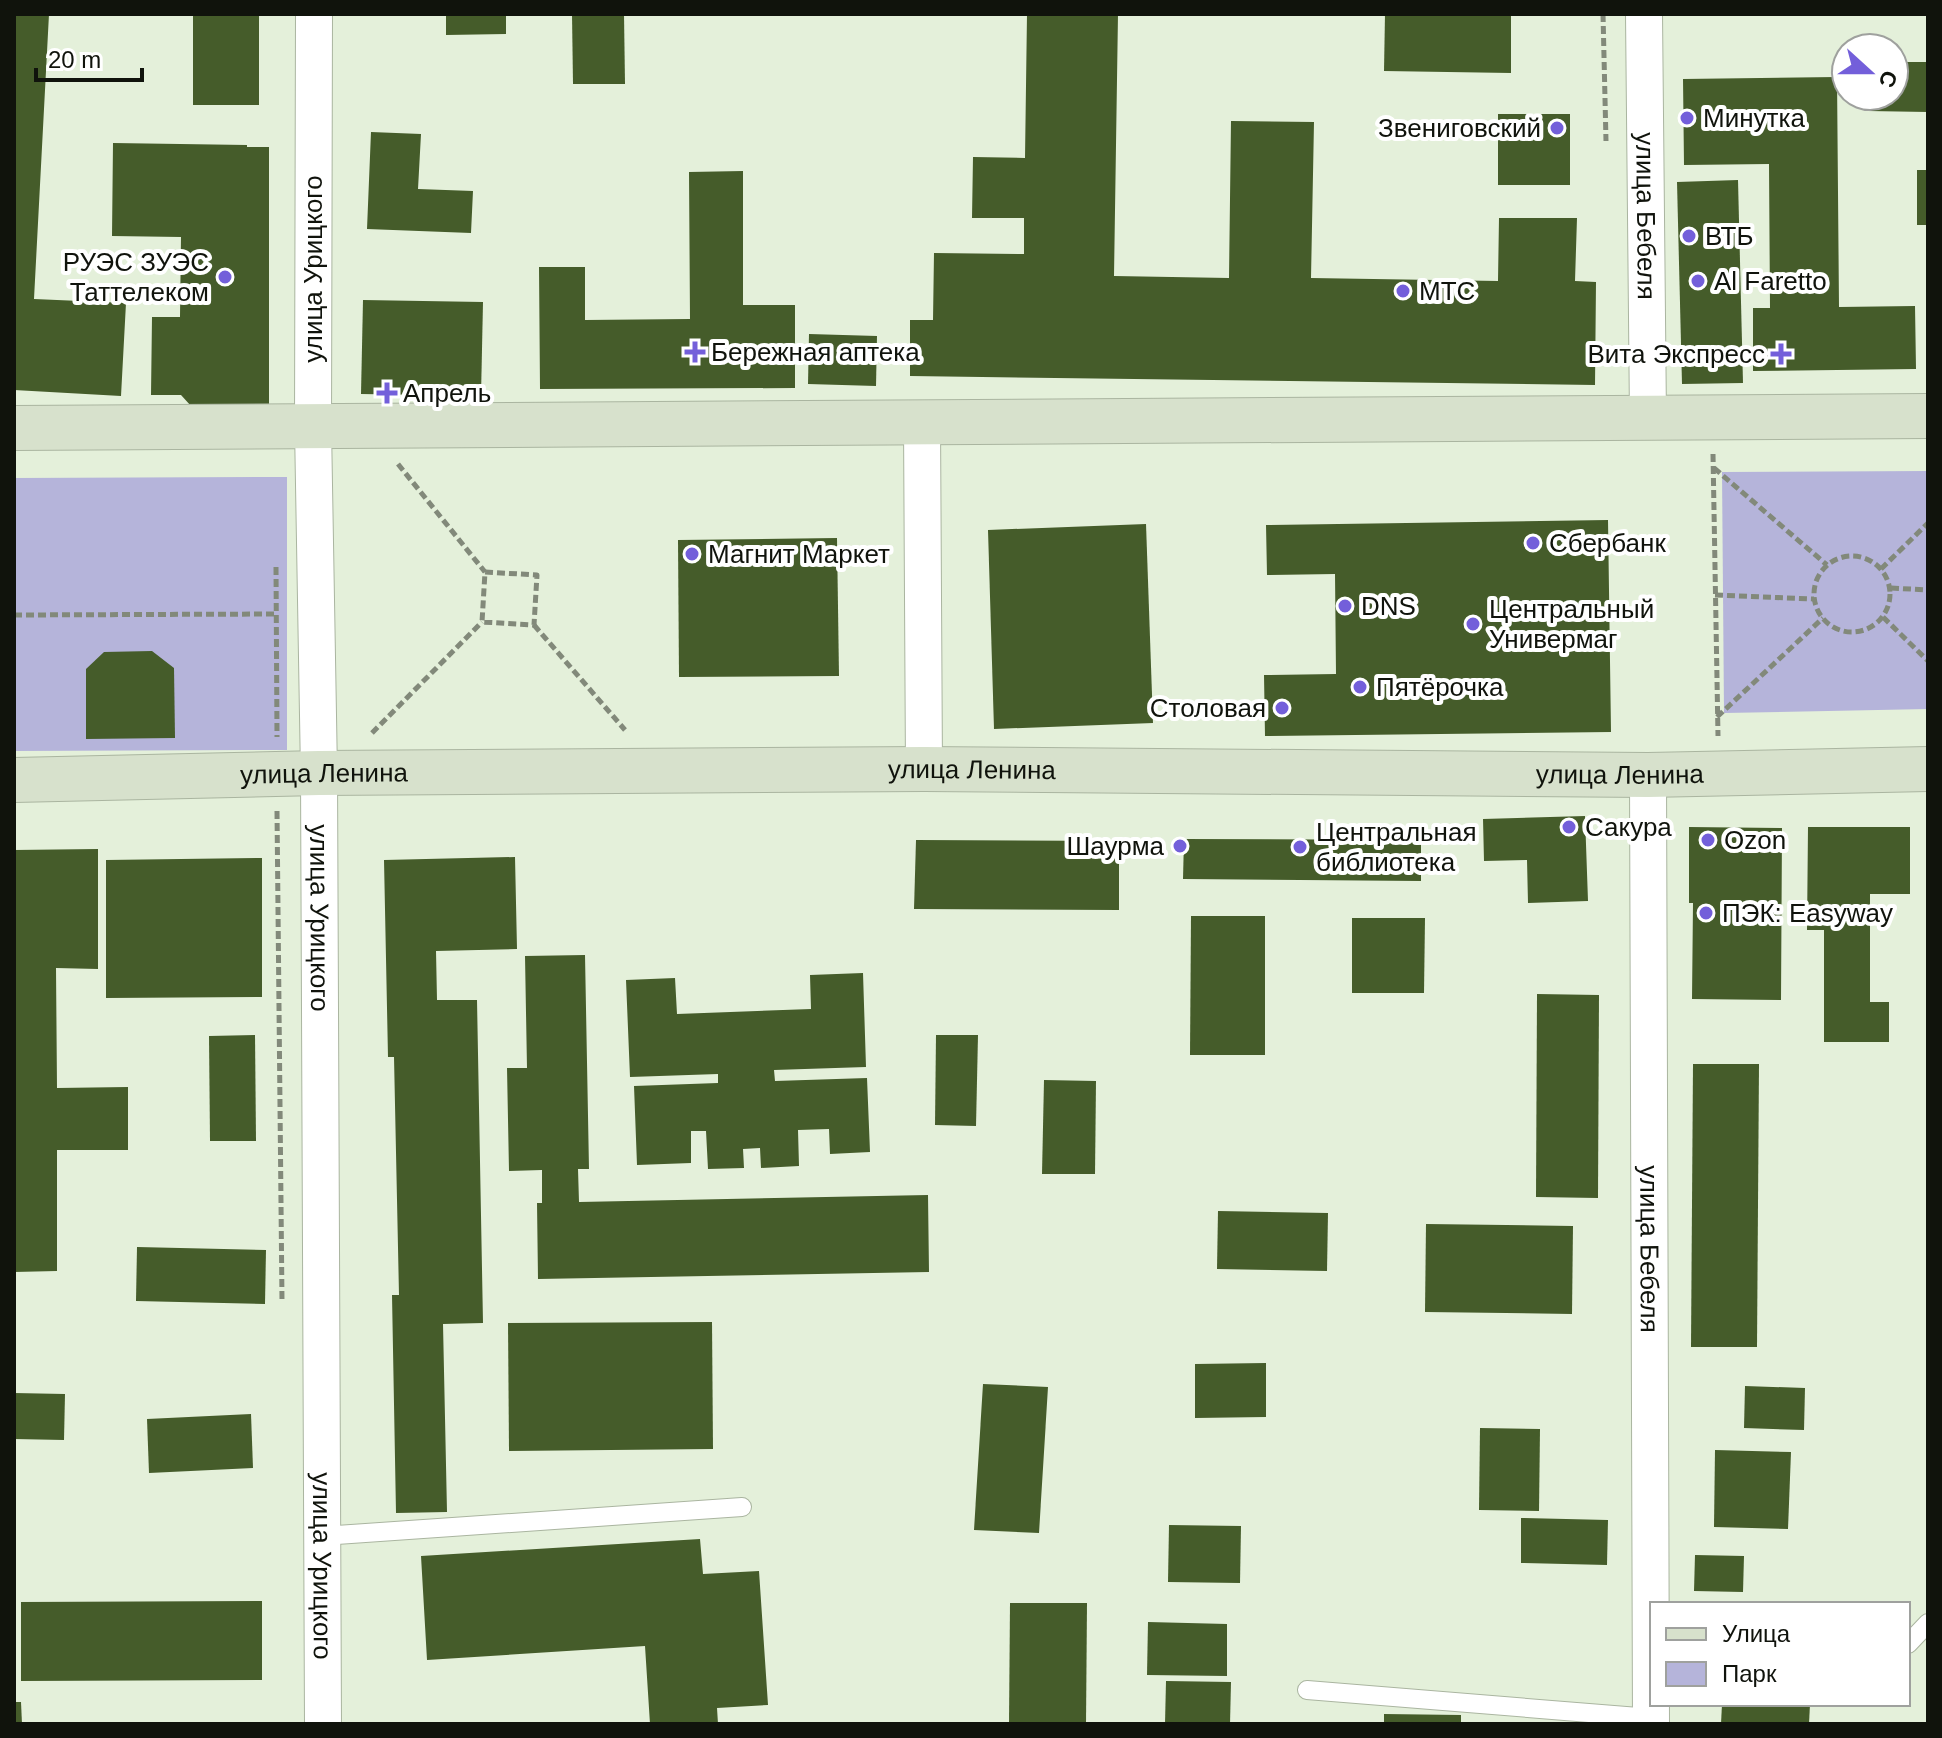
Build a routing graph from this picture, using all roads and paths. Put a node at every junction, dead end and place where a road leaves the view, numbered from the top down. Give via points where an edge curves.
1 (314, 14) edge
2 (1644, 14) edge
3 (1928, 416) edge
4 (1712, 417) junction
5 (1648, 418) junction
6 (922, 423) junction
7 (313, 427) junction
8 (368, 427) junction
9 (14, 428) edge
10 (1713, 468) junction
11 (1928, 523) edge
12 (277, 552) dead end
13 (1827, 565) junction
14 (1881, 569) junction
15 (485, 572) junction
16 (1891, 588) junction
17 (1928, 590) edge
18 (1715, 595) junction
19 (1814, 599) junction
20 (275, 614) junction
21 (14, 615) edge
22 (1883, 617) junction
23 (1823, 618) junction
24 (482, 622) junction
25 (534, 625) junction
26 (1928, 661) edge
27 (1717, 717) junction
28 (305, 763) junction
29 (924, 769) junction
30 (1928, 769) edge
31 (660, 771) junction
32 (1720, 773) junction
33 (1648, 775) junction
34 (14, 780) edge
35 (282, 1312) dead end
36 (742, 1507) dead end
37 (322, 1536) junction
38 (1651, 1602) edge
39 (1928, 1623) edge
40 (1910, 1642) edge
41 (1307, 1690) dead end
42 (1651, 1721) edge
43 (323, 1724) edge

1 - 7 street, улица Урицкого
2 - 5 street, улица Бебеля
3 - 4 street
4 - 5 street
4 - 10 path
5 - 6 street
6 - 8 street
6 - 29 street
7 - 8 street
7 - 9 street
7 - 28 street, улица Урицкого
8 - 15 path
10 - 13 path
10 - 18 path
11 - 14 path
12 - 20 path
13 - 14 path via 1848,555 1862,556
13 - 19 path via 1815,583
14 - 16 path
15 - 24 path
15 - 25 path via 537,575
16 - 17 path
16 - 22 path
18 - 19 path
18 - 27 path
19 - 23 path
20 - 21 path
20 - 28 path
22 - 23 path via 1857,632 1842,631
22 - 26 path
23 - 27 path
24 - 25 path
24 - 28 path via 370,735
25 - 31 path
27 - 32 path
28 - 31 street, улица Ленина
28 - 34 street, улица Ленина
28 - 35 path
28 - 37 street, улица Урицкого
29 - 31 street, улица Ленина
29 - 33 street, улица Ленина
30 - 32 street, улица Ленина
32 - 33 street, улица Ленина
33 - 38 street, улица Бебеля
36 - 37 lane
37 - 43 street, улица Урицкого
39 - 40 lane
41 - 42 lane

